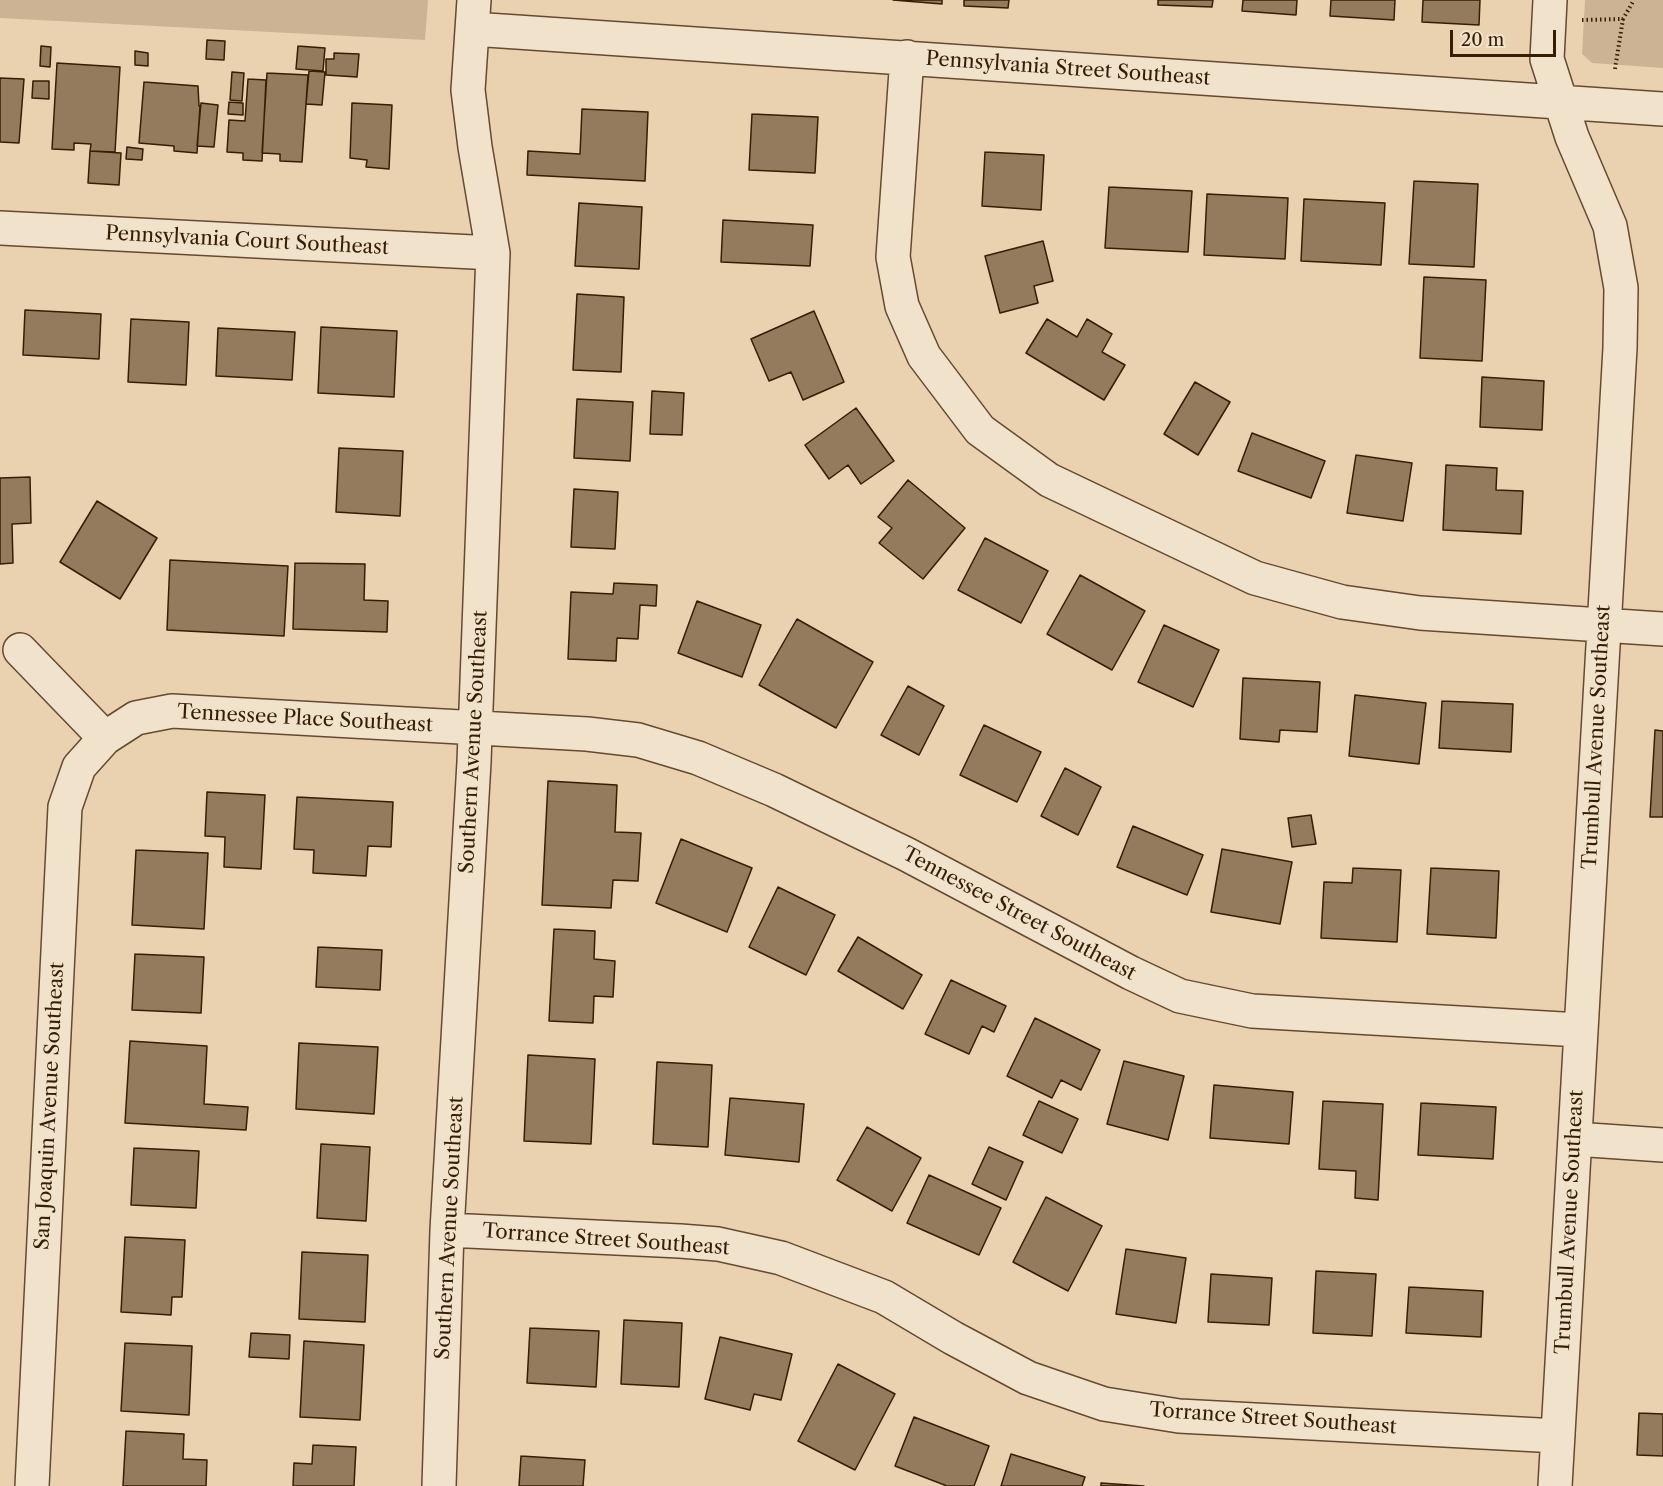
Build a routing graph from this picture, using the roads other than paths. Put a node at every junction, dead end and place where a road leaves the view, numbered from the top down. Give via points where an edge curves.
1 (1550, 0) edge
2 (473, 14) edge
3 (908, 57) junction
4 (1561, 102) junction
5 (1663, 109) edge
6 (0, 228) edge
7 (493, 253) junction
8 (1603, 625) junction
9 (1663, 629) edge
10 (20, 650) dead end
11 (475, 728) junction
12 (105, 738) junction
13 (1580, 1030) junction
14 (1575, 1139) junction
15 (1663, 1145) edge
16 (447, 1230) junction
17 (1558, 1436) junction
18 (32, 1486) edge
19 (439, 1486) edge
20 (1555, 1486) edge

1 - 4 street, Trumbull Avenue Southeast via 1547,59
2 - 3 street, Pennsylvania Street Southeast
2 - 7 street, Southern Avenue Southeast via 468,90
3 - 4 street, Pennsylvania Street Southeast
3 - 8 street via 893,257 902,306 924,356 980,430 1049,480 1255,578 1342,602 1420,613
4 - 5 street, Pennsylvania Street Southeast
4 - 8 street, Trumbull Avenue Southeast via 1610,226 1621,288
6 - 7 street, Pennsylvania Court Southeast
7 - 11 street, Southern Avenue Southeast
8 - 9 street
8 - 13 street, Trumbull Avenue Southeast
10 - 12 street
11 - 12 street, Tennessee Place Southeast via 172,711 136,718
11 - 13 street, Tennessee Street Southeast via 638,740 698,758 774,790 906,855 1180,996 1252,1011
11 - 16 street, Southern Avenue Southeast
12 - 18 street, San Joaquin Avenue Southeast via 79,767 64,807
13 - 14 street, Trumbull Avenue Southeast
14 - 15 street
14 - 17 street, Trumbull Avenue Southeast
16 - 17 street, Torrance Street Southeast via 718,1244 781,1258 884,1297 1028,1378 1104,1404 1179,1416
16 - 19 street, Southern Avenue Southeast
17 - 20 street, Trumbull Avenue Southeast

